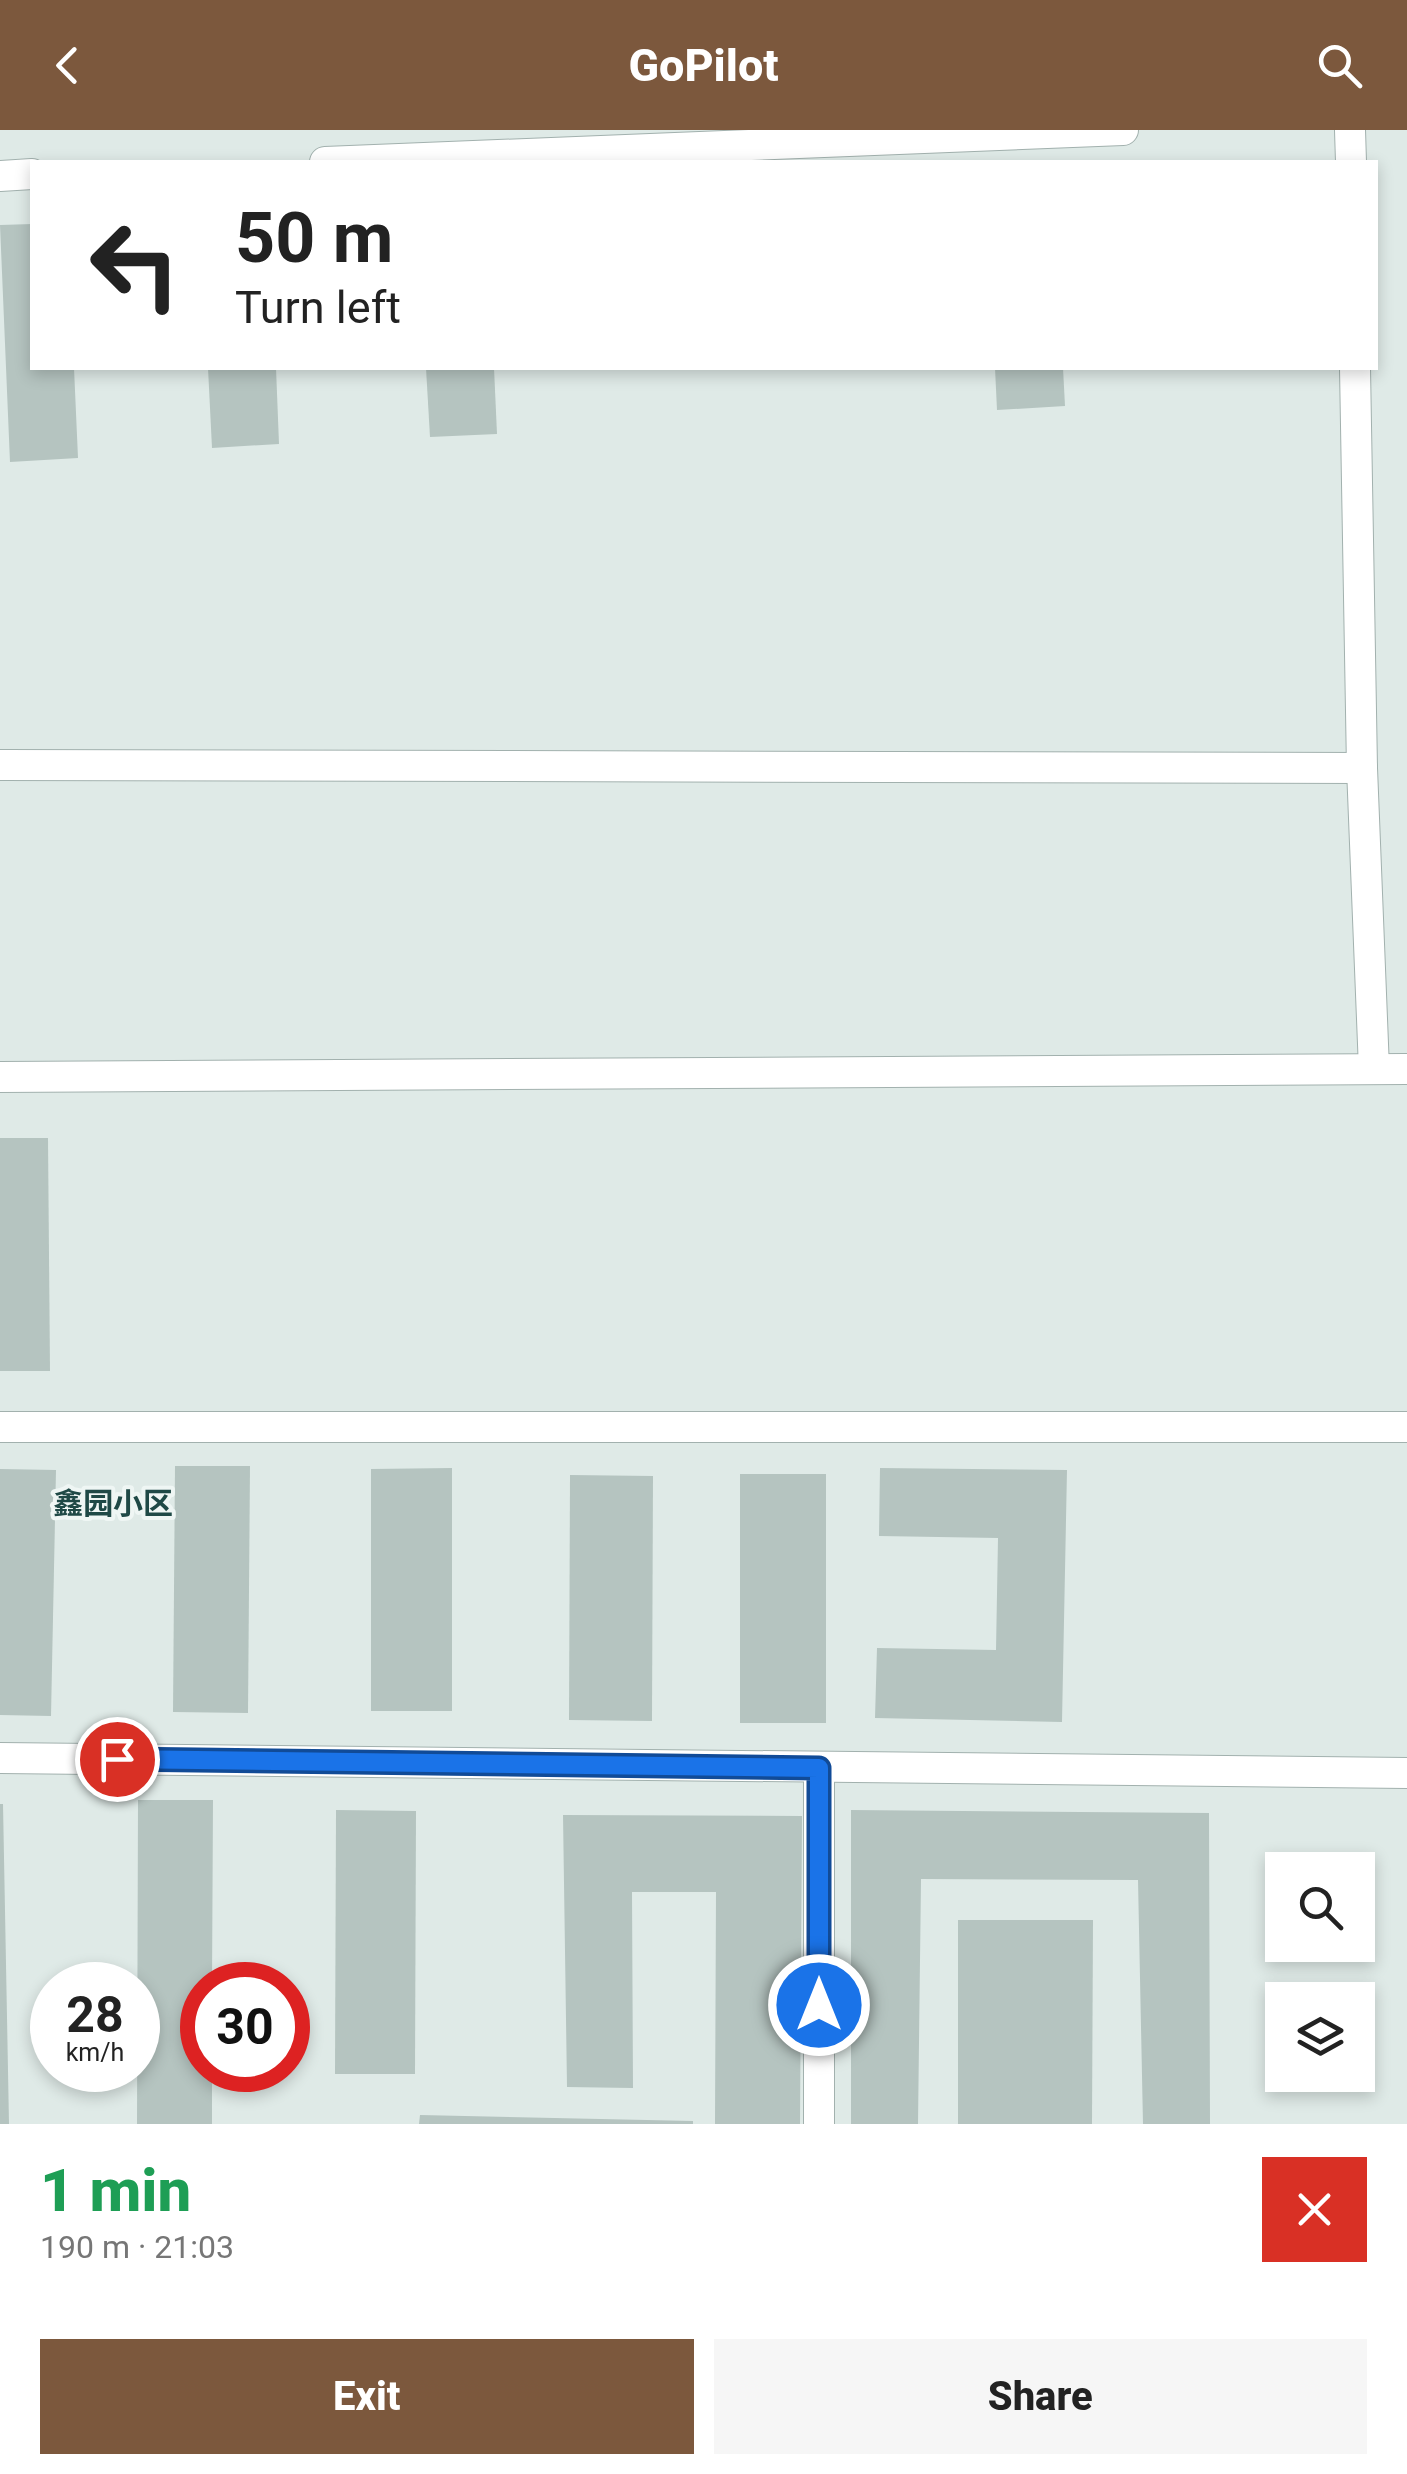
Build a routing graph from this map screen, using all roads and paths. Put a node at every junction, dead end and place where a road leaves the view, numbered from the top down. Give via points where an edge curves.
1 (1123, 130) edge
2 (1350, 130) edge
3 (375, 160) edge
4 (1351, 160) edge
5 (30, 174) edge
6 (0, 176) edge
7 (1355, 370) edge
8 (0, 765) edge
9 (1362, 768) junction
10 (1407, 1068) edge
11 (1374, 1069) junction
12 (0, 1078) edge
13 (0, 1427) edge
14 (1407, 1427) edge
15 (0, 1758) edge
16 (819, 1768) junction
17 (1407, 1773) edge
18 (819, 2124) edge

1 - 3 street
2 - 4 street
5 - 6 street
7 - 9 street
8 - 9 street
9 - 11 street
10 - 11 street
11 - 12 street
13 - 14 street
15 - 16 street
16 - 17 street
16 - 18 street

